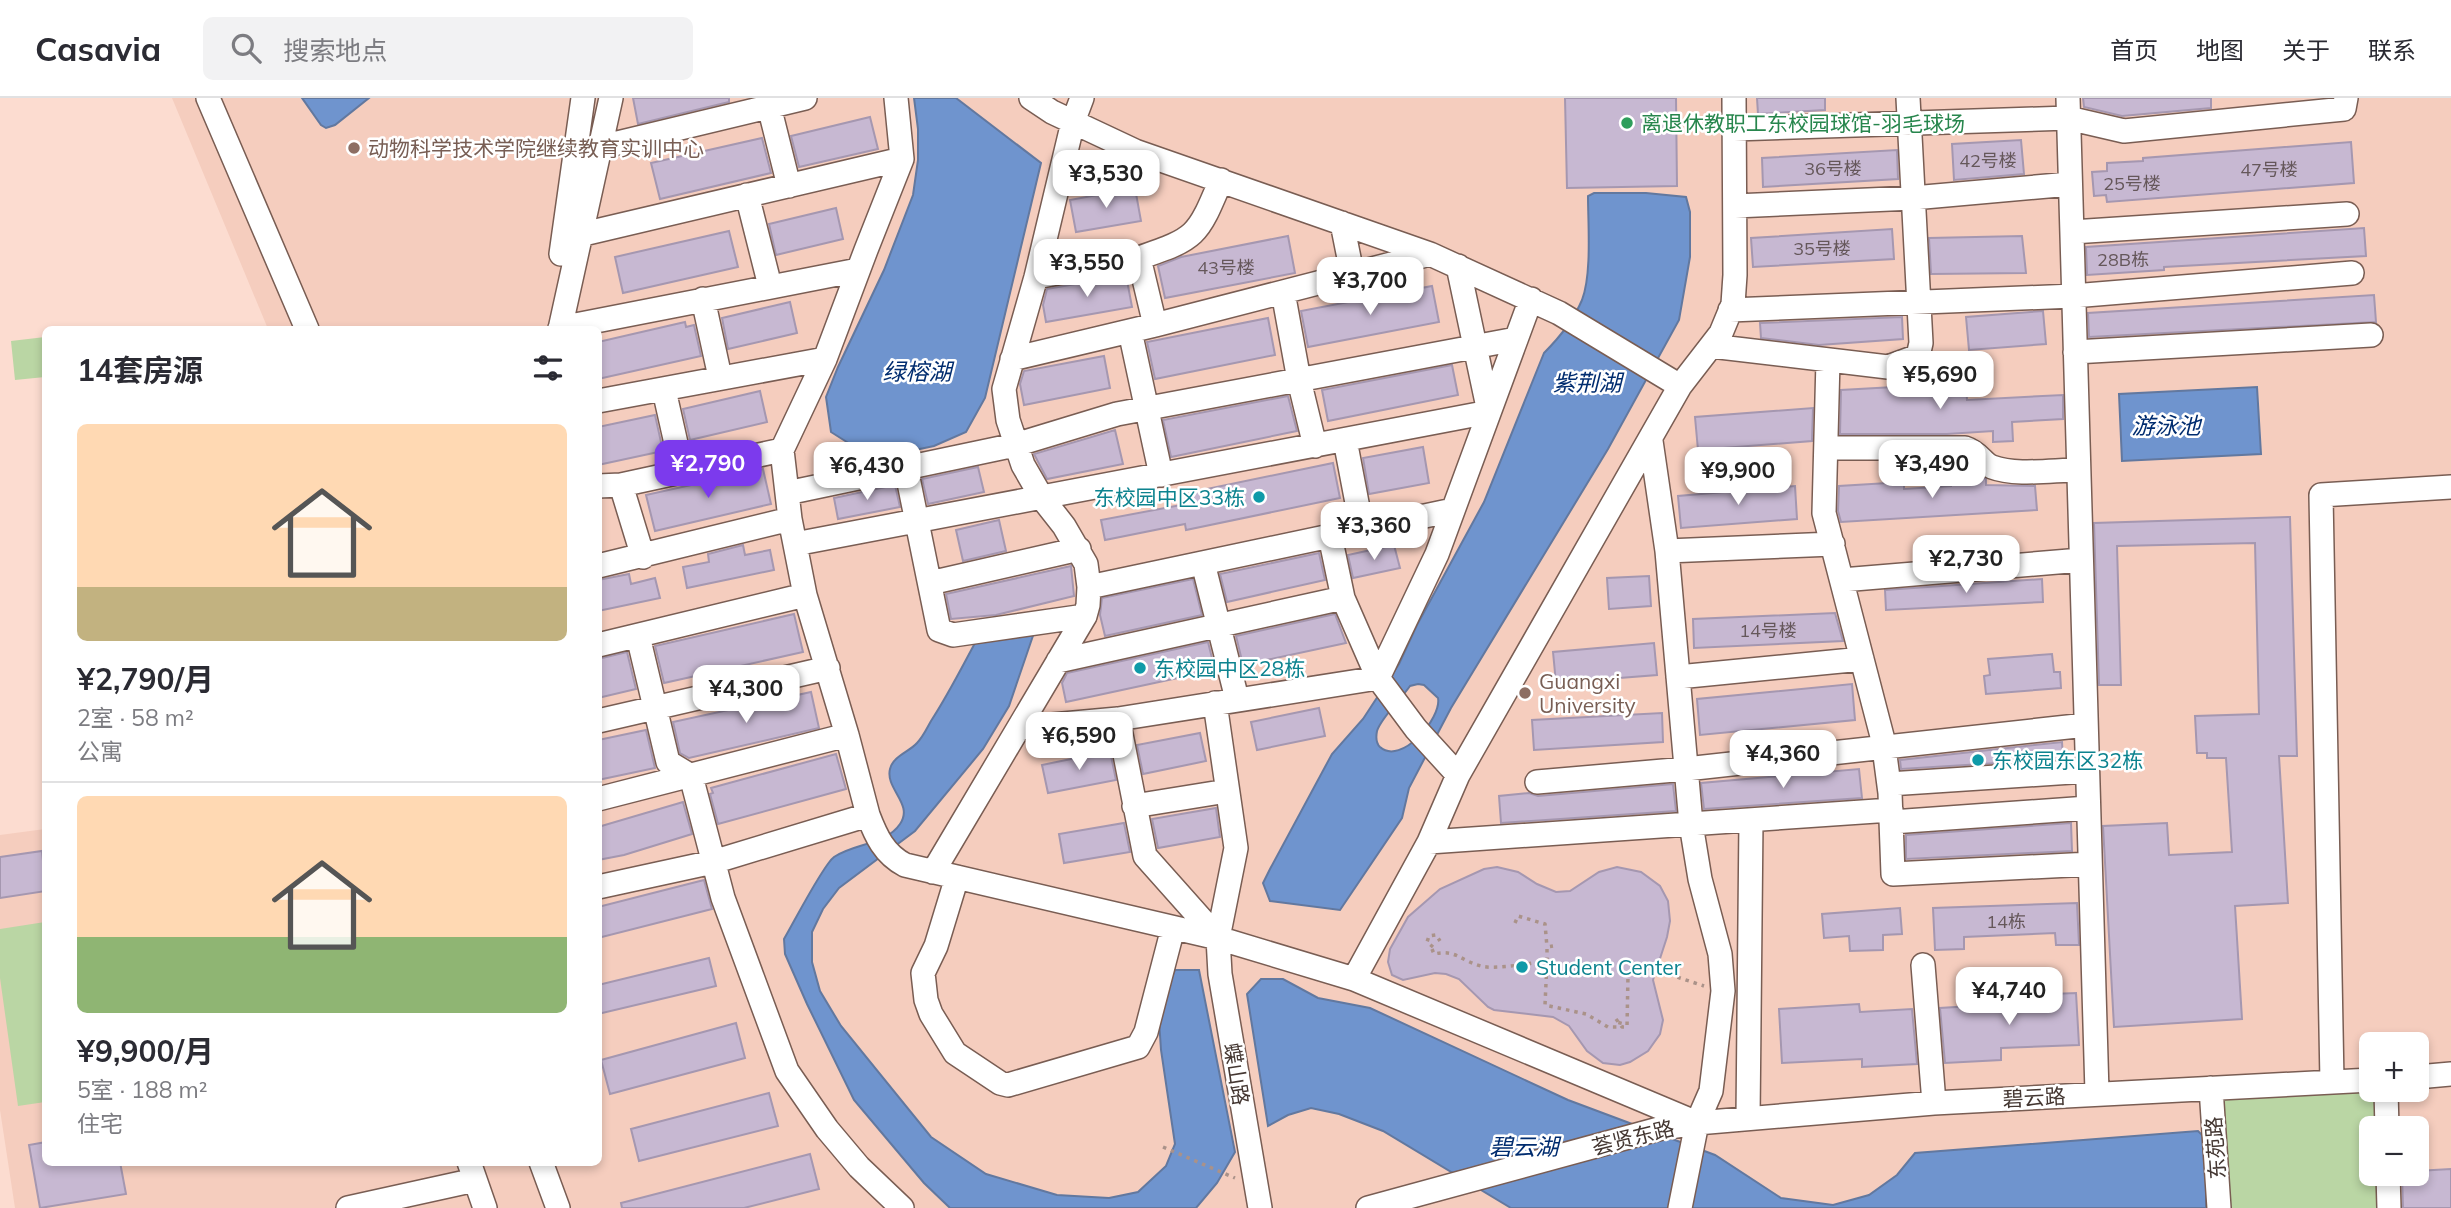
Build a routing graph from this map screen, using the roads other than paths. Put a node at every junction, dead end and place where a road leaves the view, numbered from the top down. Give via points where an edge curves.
1 (208, 98) edge
2 (583, 98) edge
3 (611, 98) edge
4 (806, 98) edge
5 (896, 98) edge
6 (1031, 98) edge
7 (1082, 98) edge
8 (1734, 98) edge
9 (1908, 98) edge
10 (2346, 98) edge
11 (768, 102) edge
12 (2068, 108) edge
13 (2239, 108) edge
14 (1073, 122) junction
15 (1909, 123) junction
16 (1734, 129) junction
17 (601, 147) junction
18 (902, 159) junction
19 (1221, 180) junction
20 (2070, 184) junction
21 (789, 186) junction
22 (747, 195) junction
23 (1913, 198) junction
24 (1735, 206) junction
25 (2347, 214) dead end
26 (1342, 223) junction
27 (2072, 232) junction
28 (579, 234) junction
29 (1430, 254) junction
30 (1139, 258) junction
31 (1458, 266) junction
32 (858, 270) junction
33 (2352, 273) dead end
34 (1352, 274) junction
35 (1036, 276) junction
36 (770, 286) junction
37 (1283, 292) junction
38 (2073, 296) junction
39 (703, 299) junction
40 (1531, 299) junction
41 (1919, 303) junction
42 (1730, 310) junction
43 (1156, 325) junction
44 (306, 326) edge
45 (557, 326) edge
46 (558, 326) edge
47 (572, 326) edge
48 (1130, 331) junction
49 (2371, 335) dead end
50 (1516, 340) junction
51 (1711, 346) junction
52 (1475, 347) junction
53 (2075, 352) junction
54 (825, 359) junction
55 (1012, 359) junction
56 (1828, 359) junction
57 (720, 377) junction
58 (1300, 380) junction
59 (1672, 381) junction
60 (664, 390) junction
61 (602, 400) edge
62 (1146, 409) junction
63 (1489, 412) junction
64 (1345, 440) junction
65 (1651, 441) junction
66 (1015, 445) junction
67 (1315, 446) junction
68 (1826, 448) junction
69 (782, 450) junction
70 (906, 468) junction
71 (682, 470) junction
72 (2078, 470) junction
73 (1161, 475) junction
74 (610, 486) edge
75 (2451, 487) edge
76 (787, 493) junction
77 (1042, 498) junction
78 (1453, 510) junction
79 (790, 519) junction
80 (916, 521) junction
81 (1362, 529) junction
82 (1330, 536) junction
83 (795, 544) junction
84 (1833, 544) junction
85 (1079, 549) junction
86 (1667, 551) junction
87 (643, 556) junction
88 (2081, 560) junction
89 (1203, 563) junction
90 (602, 565) edge
91 (1842, 580) junction
92 (930, 583) junction
93 (1089, 587) junction
94 (805, 595) junction
95 (1343, 598) junction
96 (1085, 615) junction
97 (1219, 626) junction
98 (638, 636) junction
99 (602, 644) edge
100 (1862, 659) junction
101 (1058, 661) junction
102 (828, 668) junction
103 (1678, 677) junction
104 (1381, 681) junction
105 (1226, 701) junction
106 (654, 708) junction
107 (1118, 719) junction
108 (602, 720) edge
109 (2086, 725) junction
110 (1018, 728) junction
111 (847, 735) junction
112 (1884, 746) junction
113 (1686, 769) junction
114 (2087, 771) junction
115 (1458, 775) junction
116 (691, 776) junction
117 (1537, 782) dead end
118 (1889, 784) junction
119 (1227, 791) junction
120 (602, 798) edge
121 (1134, 806) junction
122 (2088, 808) junction
123 (1891, 816) junction
124 (1751, 820) junction
125 (1691, 824) junction
126 (872, 825) junction
127 (1429, 842) junction
128 (712, 862) junction
129 (2090, 864) junction
130 (933, 872) junction
131 (957, 877) junction
132 (602, 886) edge
133 (1173, 928) junction
134 (1218, 938) junction
135 (1923, 965) dead end
136 (1354, 979) junction
137 (2451, 1074) edge
138 (2429, 1076) edge
139 (2359, 1081) edge
140 (2332, 1082) junction
141 (2211, 1088) junction
142 (2097, 1093) junction
143 (1934, 1103) junction
144 (1748, 1118) junction
145 (1695, 1133) junction
146 (542, 1166) edge
147 (472, 1171) edge
148 (2388, 1186) edge
149 (348, 1208) edge
150 (485, 1208) edge
151 (558, 1208) edge
152 (902, 1208) edge
153 (1260, 1208) edge
154 (1368, 1208) edge
155 (1680, 1208) edge
156 (2219, 1208) edge
157 (2389, 1208) edge

1 - 44 street
2 - 45 street
3 - 17 street
4 - 11 street
5 - 18 street
6 - 14 street
7 - 14 street
8 - 16 street
9 - 15 street
10 - 13 street via 2344,109
11 - 17 street
11 - 21 street
12 - 13 street via 2124,131
12 - 15 street
12 - 20 street
14 - 19 street via 1135,151
14 - 35 street
15 - 16 street
15 - 23 street
16 - 24 street
17 - 28 street
18 - 21 street
18 - 32 street
19 - 26 street
19 - 30 street via 1204,222 1189,239
20 - 23 street
20 - 27 street
21 - 22 street
22 - 28 street
22 - 36 street
23 - 24 street
23 - 41 street
24 - 42 street
25 - 27 street
26 - 29 street
26 - 34 street
27 - 38 street
28 - 46 street
29 - 31 street
29 - 34 street
30 - 35 street
30 - 43 street
31 - 40 street
31 - 52 street
32 - 36 street
32 - 54 street
33 - 38 street
34 - 37 street
35 - 55 street
36 - 39 street
37 - 43 street
37 - 58 street
38 - 41 street
38 - 53 street
39 - 47 street
39 - 57 street
40 - 50 street
40 - 59 street
41 - 42 street
41 - 56 street via 1918,356 1888,366
42 - 51 street
43 - 48 street
48 - 55 street
48 - 62 street
49 - 53 street
50 - 52 street
50 - 63 street
51 - 56 street
51 - 59 street
52 - 58 street
52 - 63 street
53 - 72 street
54 - 57 street
54 - 69 street
55 - 66 street via 1004,389
56 - 68 street
57 - 60 street
58 - 62 street
58 - 67 street
59 - 65 street
60 - 61 street
60 - 71 street
62 - 66 street
62 - 73 street
63 - 64 street
63 - 78 street
64 - 67 street
64 - 81 street
65 - 86 street
65 - 115 street
66 - 70 street
66 - 77 street
67 - 73 street
68 - 72 street via 1965,448 1977,452 1991,467 2011,471
68 - 84 street via 1824,513
69 - 71 street
69 - 76 street
70 - 76 street
70 - 80 street
71 - 74 street
72 - 88 street
73 - 77 street
74 - 87 street
75 - 140 street via 2321,495
76 - 79 street
77 - 80 street
77 - 85 street
78 - 81 street
78 - 104 street
79 - 83 street
79 - 87 street
80 - 83 street
80 - 92 street
81 - 82 street
82 - 89 street
82 - 95 street
83 - 94 street
84 - 86 street
84 - 91 street
85 - 92 street
85 - 93 street
86 - 103 street
87 - 90 street
88 - 91 street
88 - 109 street
89 - 93 street
89 - 97 street, 蝶山路
91 - 100 street
92 - 96 street via 939,630 953,635
93 - 96 street
94 - 98 street
94 - 102 street
95 - 97 street
95 - 104 street
96 - 101 street
97 - 101 street
97 - 105 street, 蝶山路
98 - 99 street
98 - 106 street
100 - 103 street
100 - 112 street
101 - 110 street
102 - 106 street
102 - 111 street
103 - 113 street
104 - 105 street
104 - 115 street via 1436,754
105 - 107 street
105 - 119 street, 蝶山路
106 - 108 street
106 - 116 street via 668,762
107 - 110 street
107 - 121 street
109 - 112 street
109 - 114 street
110 - 130 street
111 - 116 street
111 - 126 street
112 - 113 street
112 - 118 street
113 - 117 street
113 - 125 street
114 - 118 street
114 - 122 street
115 - 127 street
116 - 120 street
116 - 128 street
118 - 123 street
119 - 121 street
119 - 134 street, 蝶山路 via 1236,848
121 - 134 street via 1145,856
122 - 123 street
122 - 129 street
123 - 124 street
123 - 129 street via 1893,874
124 - 125 street
124 - 144 street
125 - 127 street
125 - 145 street via 1720,954 1723,991 1712,1091
126 - 128 street
126 - 130 street via 891,858
127 - 136 street
128 - 132 street
128 - 152 street via 787,1071 859,1167
129 - 142 street
130 - 131 street
131 - 133 street
131 - 133 street via 923,973 929,1008 955,1053 1007,1085 1138,1047
133 - 134 street
134 - 136 street
134 - 153 street, 蝶山路 via 1220,974
135 - 143 street
136 - 145 street
137 - 138 street
139 - 140 street, 碧云路
140 - 141 street, 碧云路
141 - 142 street, 碧云路
141 - 156 street, 东苑路
142 - 143 street, 碧云路
143 - 144 street, 碧云路
144 - 145 street, 碧云路
145 - 154 street, 荟贤东路 via 1662,1128
145 - 155 street
146 - 151 street
147 - 149 street
147 - 150 street
148 - 157 street

